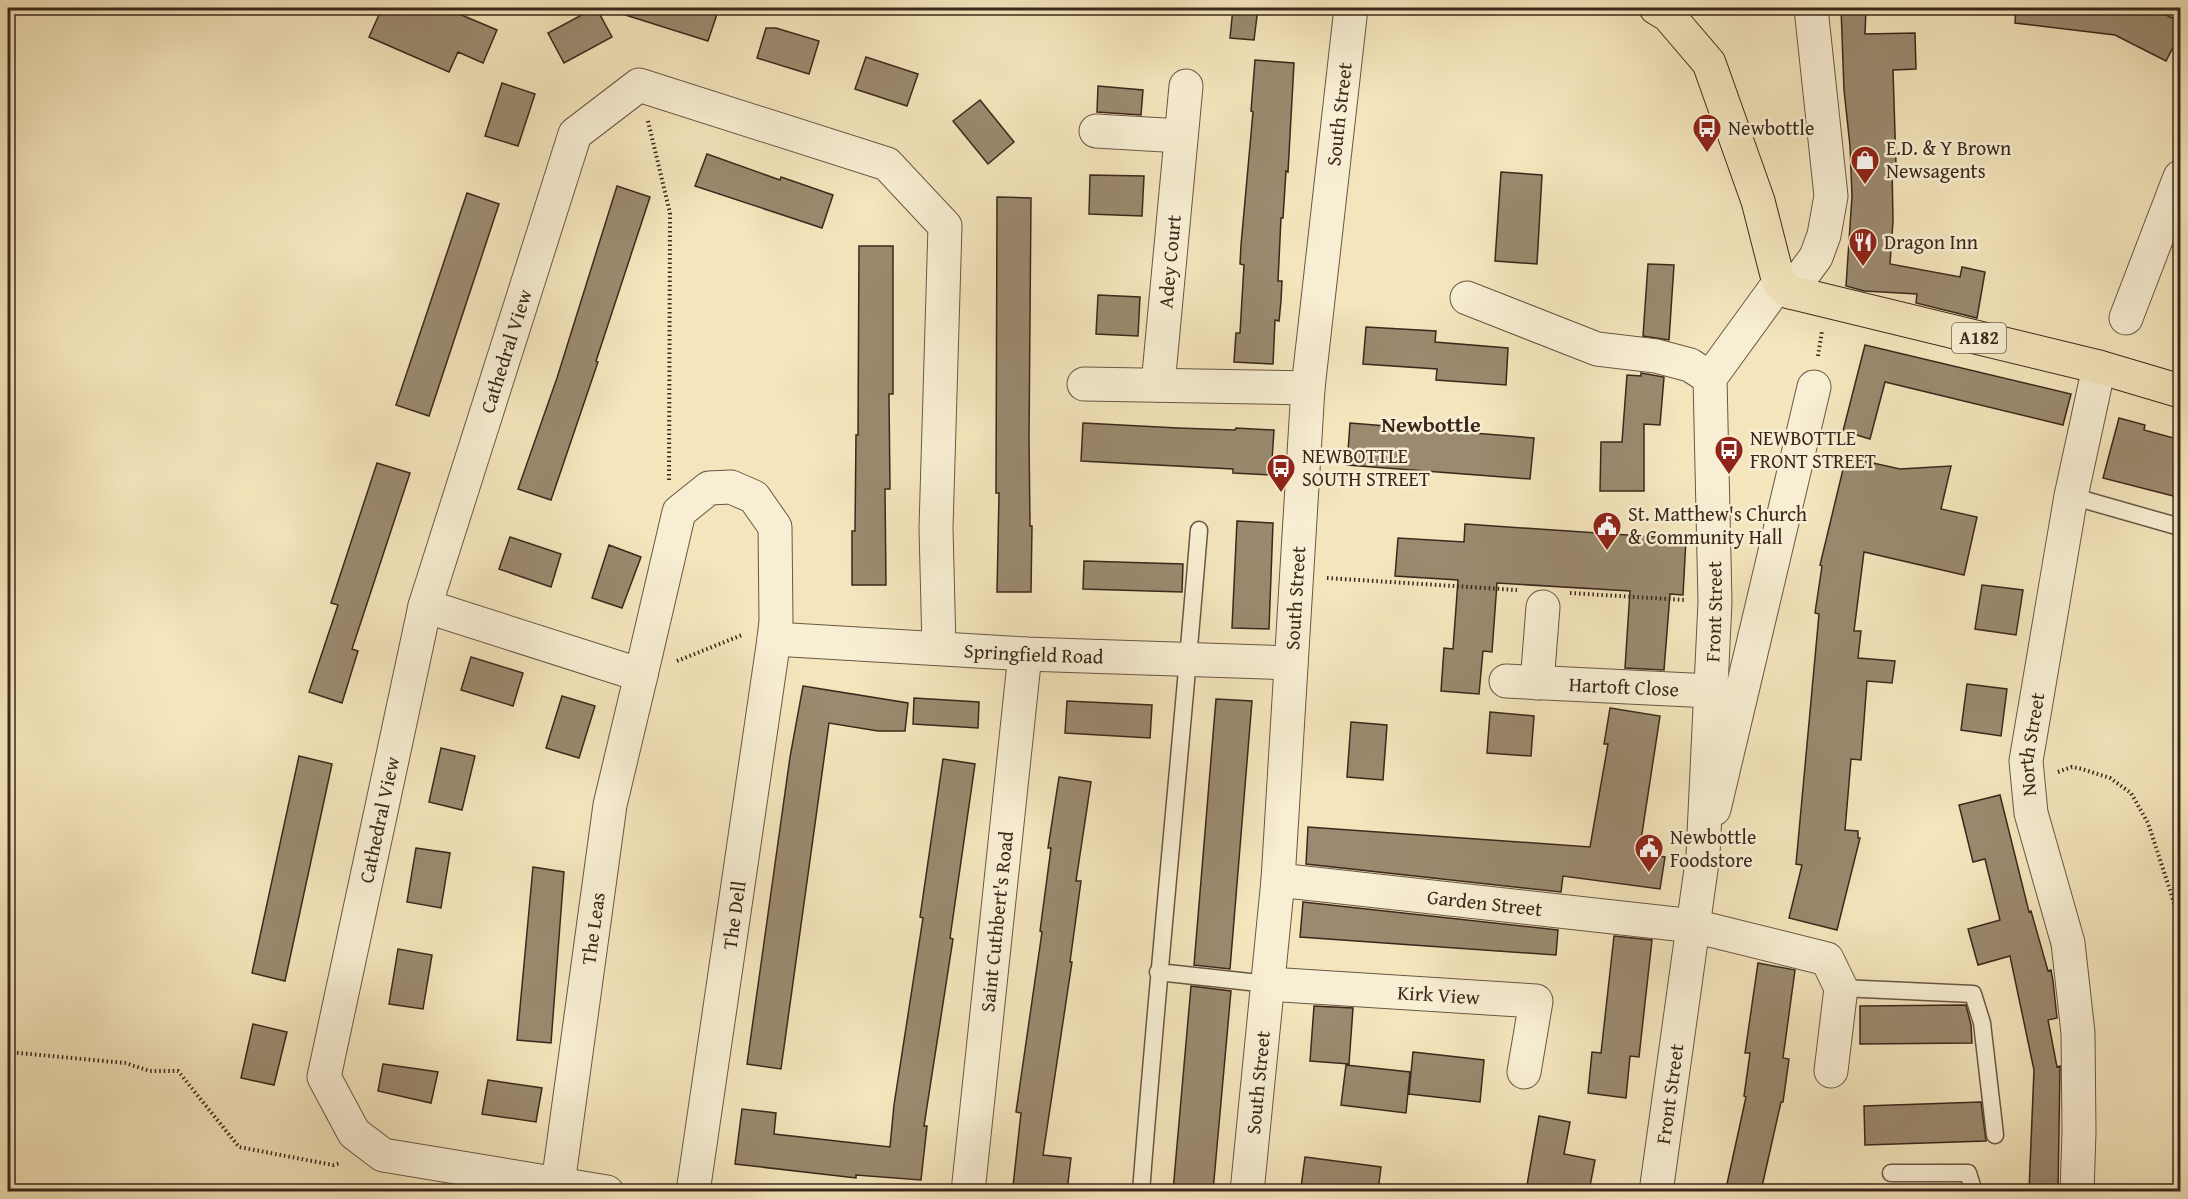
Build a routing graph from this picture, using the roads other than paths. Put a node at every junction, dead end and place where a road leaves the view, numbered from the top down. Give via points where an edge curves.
1 (1351, 8) edge
2 (1656, 8) edge
3 (1810, 8) edge
4 (1186, 86) dead end
5 (1096, 131) dead end
6 (1181, 136) junction
7 (2181, 177) edge
8 (1784, 287) junction
9 (1467, 298) dead end
10 (2126, 318) dead end
11 (2099, 368) junction
12 (1710, 378) junction
13 (1084, 384) dead end
14 (1158, 385) junction
15 (1814, 387) road end
16 (1308, 388) junction
17 (2181, 391) edge
18 (2071, 496) junction
19 (679, 512) joint
20 (2181, 527) edge
21 (1199, 530) dead end
22 (1542, 597) road end
23 (425, 606) junction
24 (775, 630) junction
25 (939, 648) junction
26 (1025, 654) junction
27 (1188, 659) junction
28 (1291, 663) junction
29 (642, 675) junction
30 (1712, 691) junction
31 (1703, 855) junction
32 (1278, 880) junction
33 (1694, 926) junction
34 (1158, 972) junction
35 (1268, 984) junction
36 (1841, 988) junction
37 (1831, 1071) dead end
38 (1524, 1072) dead end
39 (1995, 1135) dead end
40 (1891, 1173) dead end
41 (558, 1184) junction
42 (608, 1191) edge
43 (693, 1191) edge
44 (968, 1191) edge
45 (1141, 1191) edge
46 (1247, 1191) edge
47 (1656, 1191) edge
48 (1974, 1191) edge
49 (2077, 1191) edge

1 - 16 street, South Street
2 - 8 main road via 1668,15 1709,63
3 - 8 street via 1831,196 1816,257
4 - 6 street, Adey Court
5 - 6 street
6 - 14 street, Adey Court
7 - 10 street
8 - 11 main road, A182
8 - 12 street
9 - 12 street via 1597,349 1656,356 1690,365
11 - 17 main road, A182
11 - 18 street, North Street
12 - 30 street, Front Street via 1715,602
13 - 14 street
14 - 16 street
15 - 31 street, Front Street
16 - 28 street, South Street
18 - 20 lane
18 - 49 street, North Street via 2026,761 2031,813 2068,943 2078,1033
19 - 24 street, The Dell via 709,488 731,487 754,497 775,527
19 - 29 street, The Leas
21 - 27 lane
22 - 30 street, Hartoft Close via 1521,682
23 - 25 street, Cathedral View via 575,134 639,86 887,164 945,226 936,528
23 - 29 street
23 - 41 street, Cathedral View via 324,1077 354,1132 383,1155
24 - 25 street, Springfield Road
24 - 43 street, The Dell
25 - 26 street, Springfield Road
26 - 27 street, Springfield Road
26 - 44 street, Saint Cuthbert's Road
27 - 28 street, Springfield Road
27 - 34 lane
28 - 32 street, South Street
29 - 41 street, The Leas via 610,805
30 - 31 street, Front Street
31 - 33 street, Front Street
32 - 33 street, Garden Street
32 - 35 street, South Street
33 - 36 street, Garden Street via 1827,959
33 - 47 street, Front Street
34 - 35 lane
34 - 45 lane
35 - 38 street, Kirk View via 1536,1001
35 - 46 street, South Street
36 - 37 street
36 - 39 lane via 1972,994 1982,1023
40 - 48 lane via 1968,1173
41 - 42 street, Cathedral View

